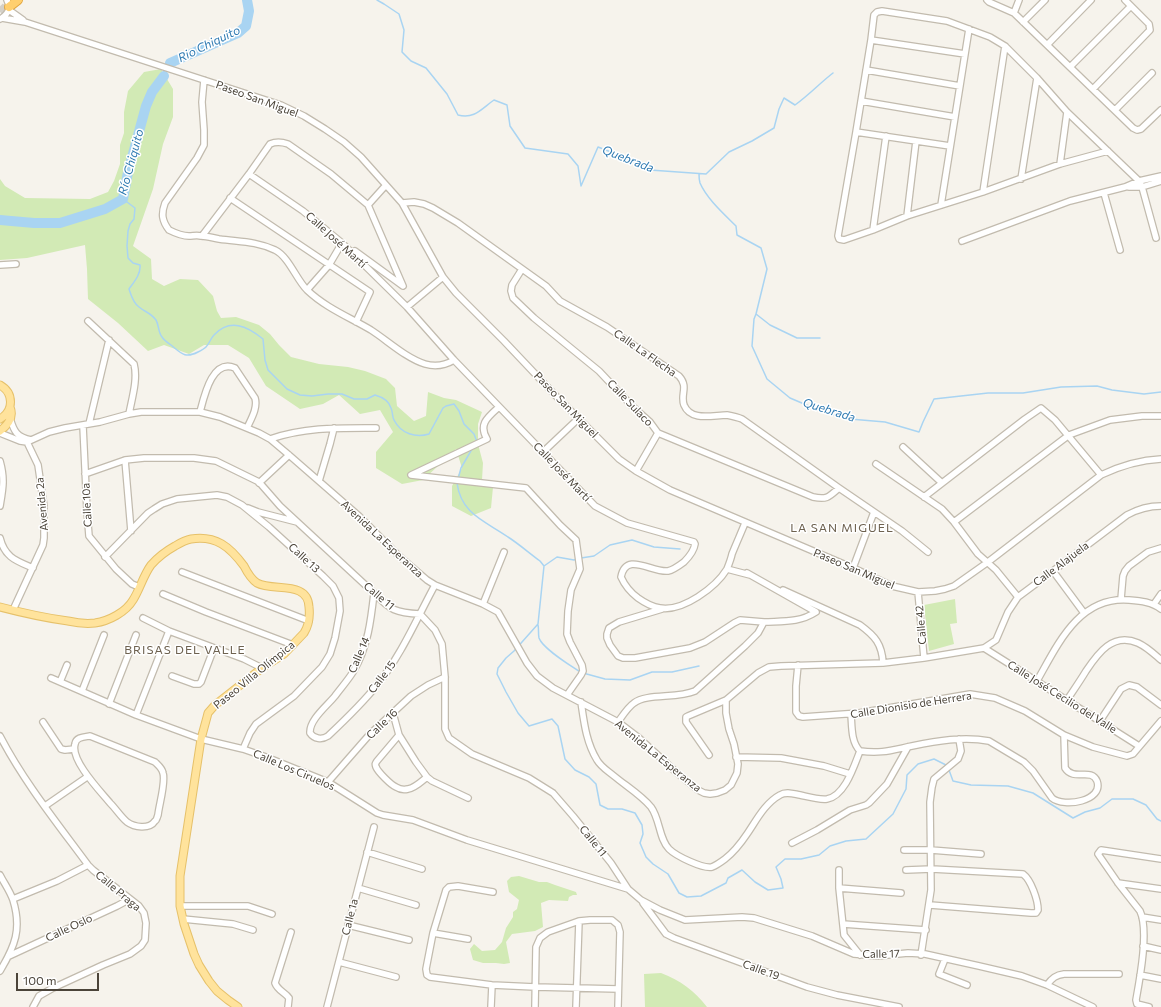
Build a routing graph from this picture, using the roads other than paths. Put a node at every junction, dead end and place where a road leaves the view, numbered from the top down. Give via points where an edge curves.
1 (18, 0) edge
2 (987, 0) edge
3 (1019, 0) edge
4 (1045, 0) edge
5 (1091, 0) edge
6 (1124, 0) edge
7 (9, 6) edge
8 (1131, 6) junction
9 (1014, 13) junction
10 (1, 18) edge
11 (25, 22) junction
12 (1023, 22) junction
13 (969, 29) junction
14 (871, 40) junction
15 (1047, 45) junction
16 (1005, 46) junction
17 (965, 54) junction
18 (1070, 67) junction
19 (866, 70) junction
20 (1152, 73) dead end
21 (1037, 78) junction
22 (204, 80) junction
23 (960, 86) junction
24 (1093, 89) junction
25 (861, 101) junction
26 (1115, 110) junction
27 (1161, 110) edge
28 (1067, 112) junction
29 (955, 116) junction
30 (856, 132) junction
31 (886, 136) junction
32 (916, 141) junction
33 (950, 146) junction
34 (1108, 151) junction
35 (1060, 164) junction
36 (249, 174) junction
37 (1161, 176) edge
38 (1021, 179) junction
39 (1161, 181) edge
40 (1140, 184) junction
41 (386, 185) junction
42 (983, 192) junction
43 (1104, 193) junction
44 (230, 198) junction
45 (402, 203) junction
46 (368, 204) junction
47 (941, 205) junction
48 (908, 216) junction
49 (874, 230) junction
50 (202, 236) junction
51 (1156, 238) dead end
52 (340, 241) junction
53 (962, 241) dead end
54 (1120, 250) dead end
55 (16, 264) dead end
56 (0, 265) edge
57 (329, 265) junction
58 (522, 269) junction
59 (443, 277) junction
60 (307, 290) junction
61 (406, 308) junction
62 (88, 321) dead end
63 (356, 322) junction
64 (109, 340) junction
65 (454, 360) junction
66 (0, 385) edge
67 (10, 407) junction
68 (499, 407) junction
69 (200, 412) junction
70 (129, 414) junction
71 (1161, 416) edge
72 (10, 418) junction
73 (579, 418) junction
74 (0, 419) edge
75 (86, 425) junction
76 (248, 428) junction
77 (334, 428) junction
78 (376, 428) dead end
79 (0, 432) edge
80 (658, 433) junction
81 (1069, 435) junction
82 (270, 440) junction
83 (29, 441) junction
84 (903, 447) dead end
85 (543, 452) junction
86 (289, 454) junction
87 (1161, 459) edge
88 (125, 460) junction
89 (0, 461) edge
90 (876, 464) dead end
91 (636, 471) junction
92 (85, 474) junction
93 (1100, 475) junction
94 (319, 481) junction
95 (260, 483) junction
96 (942, 484) junction
97 (2, 485) edge
98 (839, 488) junction
99 (924, 497) junction
100 (242, 505) junction
101 (0, 506) edge
102 (1161, 506) edge
103 (874, 512) junction
104 (954, 522) junction
105 (298, 523) junction
106 (745, 523) junction
107 (131, 531) junction
108 (0, 538) edge
109 (1161, 548) edge
110 (504, 552) dead end
111 (928, 552) dead end
112 (106, 557) junction
113 (988, 562) junction
114 (34, 568) junction
115 (853, 568) junction
116 (727, 569) junction
117 (182, 572) dead end
118 (1053, 572) junction
119 (747, 573) junction
120 (435, 584) junction
121 (139, 587) junction
122 (918, 592) junction
123 (374, 593) junction
124 (163, 594) dead end
125 (1161, 594) edge
126 (1018, 597) junction
127 (1121, 599) junction
128 (483, 604) junction
129 (1154, 604) junction
130 (0, 607) edge
131 (662, 608) junction
132 (1161, 608) edge
133 (13, 610) junction
134 (1084, 613) junction
135 (420, 614) junction
136 (143, 618) dead end
137 (309, 621) junction
138 (764, 622) junction
139 (169, 631) junction
140 (104, 635) dead end
141 (136, 635) dead end
142 (293, 645) junction
143 (214, 648) junction
144 (984, 648) junction
145 (924, 658) junction
146 (1160, 658) edge
147 (883, 663) junction
148 (67, 664) dead end
149 (798, 665) junction
150 (262, 668) junction
151 (172, 676) dead end
152 (445, 677) junction
153 (51, 678) dead end
154 (1036, 681) junction
155 (60, 682) junction
156 (82, 691) junction
157 (567, 695) junction
158 (726, 700) junction
159 (1067, 700) junction
160 (581, 702) junction
161 (109, 704) junction
162 (1161, 705) edge
163 (393, 713) junction
164 (851, 714) junction
165 (136, 715) junction
166 (1100, 721) junction
167 (1161, 721) edge
168 (43, 722) dead end
169 (618, 722) junction
170 (310, 727) joint
171 (398, 735) junction
172 (1064, 735) junction
173 (0, 736) edge
174 (201, 739) junction
175 (959, 739) junction
176 (908, 746) junction
177 (1140, 746) junction
178 (74, 749) junction
179 (243, 749) junction
180 (860, 751) junction
181 (709, 755) dead end
182 (736, 757) junction
183 (850, 774) junction
184 (87, 777) junction
185 (427, 777) junction
186 (328, 782) junction
187 (468, 798) dead end
188 (45, 806) junction
189 (374, 827) dead end
190 (792, 843) dead end
191 (904, 850) dead end
192 (931, 850) junction
193 (367, 852) junction
194 (981, 854) dead end
195 (1161, 859) edge
196 (88, 865) junction
197 (932, 868) junction
198 (422, 869) dead end
199 (839, 870) dead end
200 (906, 870) dead end
201 (0, 875) edge
202 (1118, 883) junction
203 (358, 888) junction
204 (839, 888) junction
205 (628, 889) junction
206 (1161, 889) edge
207 (493, 892) dead end
208 (901, 893) dead end
209 (13, 899) junction
210 (130, 899) junction
211 (641, 900) junction
212 (416, 905) dead end
213 (930, 905) junction
214 (180, 906) junction
215 (272, 914) dead end
216 (1142, 917) junction
217 (183, 919) junction
218 (1161, 920) edge
219 (579, 921) junction
220 (843, 924) junction
221 (348, 925) junction
222 (253, 930) dead end
223 (926, 930) junction
224 (291, 932) dead end
225 (433, 933) junction
226 (468, 938) dead end
227 (409, 940) dead end
228 (1143, 946) junction
229 (1161, 950) edge
230 (860, 955) junction
231 (921, 955) junction
232 (9, 956) junction
233 (945, 959) junction
234 (339, 962) junction
235 (0, 971) edge
236 (1119, 974) dead end
237 (1140, 976) junction
238 (396, 977) dead end
239 (1161, 979) edge
240 (492, 985) junction
241 (967, 985) dead end
242 (1047, 985) junction
243 (535, 987) junction
244 (577, 988) junction
245 (618, 988) junction
246 (33, 1007) edge
247 (238, 1007) edge
248 (288, 1007) edge
249 (327, 1007) edge
250 (491, 1007) edge
251 (535, 1007) edge
252 (576, 1007) edge
253 (618, 1007) edge
254 (899, 1007) edge
255 (1093, 1007) edge
256 (1149, 1007) edge

1 - 7 highway
2 - 9 street
3 - 9 street
4 - 12 street
5 - 15 street
6 - 8 street
7 - 10 street via 6,15
7 - 11 street, Paseo San Miguel
8 - 18 street
8 - 24 street via 1148,24 1150,30
9 - 12 street
10 - 11 street, Paseo San Miguel
11 - 22 street, Paseo San Miguel
12 - 15 street
13 - 14 street via 947,21 880,11 874,15
13 - 16 street
13 - 17 street
14 - 17 street
14 - 19 street
15 - 18 street
16 - 21 street
16 - 42 street
17 - 23 street
18 - 24 street
19 - 23 street
19 - 25 street
20 - 26 street
21 - 28 street
21 - 38 street
22 - 41 street, Paseo San Miguel via 281,105 304,116 344,142
22 - 50 street via 204,145 165,203 162,212 162,219 169,230 188,236
23 - 29 street
24 - 26 street
25 - 29 street
25 - 30 street
26 - 27 street via 1137,130
28 - 34 street
28 - 35 street
29 - 33 street
30 - 31 street
30 - 49 street via 838,236 844,240
31 - 32 street
31 - 49 street
32 - 33 street
32 - 48 street
33 - 47 street
34 - 35 street
34 - 40 street
35 - 38 street
36 - 44 street
36 - 46 street via 270,144 284,142
36 - 52 street, Calle José Martí via 303,211
37 - 40 street
38 - 42 street
39 - 40 street
40 - 43 street
40 - 51 street
41 - 45 street, Paseo San Miguel
41 - 46 street
42 - 47 street
43 - 53 street via 1070,202
43 - 54 street
44 - 50 street
44 - 57 street
45 - 58 street, Calle La Flecha via 414,202 433,208
45 - 59 street, Paseo San Miguel
46 - 52 street via 403,286
47 - 48 street
48 - 49 street
50 - 60 street via 255,243 278,251
52 - 57 street
52 - 61 street, Calle José Martí
55 - 56 street
57 - 60 street
57 - 63 street via 370,292
58 - 80 street, Calle Sulaco via 512,285 513,298 599,371
58 - 98 street, Calle La Flecha via 546,286 560,301 607,327 679,376 685,386 684,406 690,412 697,415 726,415 742,419
59 - 61 street
59 - 73 street, Paseo San Miguel
60 - 63 street via 329,307
61 - 65 street, Calle José Martí
62 - 64 street
63 - 65 street via 424,364 440,366
64 - 70 street via 134,364 135,381
64 - 75 street, Calle 10a
65 - 68 street, Calle José Martí
66 - 67 main road via 9,393
67 - 72 main road
67 - 74 main road
68 - 85 street, Calle José Martí
68 - 157 street via 483,426 487,438 411,475 526,488 576,540 580,569 571,590 567,634 581,663 582,671 580,678
69 - 70 street, Avenida La Esperanza
69 - 76 street, Avenida La Esperanza
69 - 76 street via 206,388 213,376 221,368 231,366 255,398 254,412
70 - 75 street, Avenida La Esperanza
71 - 81 street via 1110,420
72 - 79 main road
72 - 83 street via 15,432
73 - 85 street
73 - 91 street, Paseo San Miguel via 619,459
75 - 83 street, Avenida La Esperanza via 49,432
75 - 92 street, Calle 10a
76 - 82 street, Avenida La Esperanza
77 - 78 street
77 - 82 street via 286,434
77 - 94 street
79 - 83 street via 20,441
80 - 91 street
80 - 98 street, Calle Sulaco via 813,497 824,499
81 - 93 street
81 - 96 street via 1041,408
81 - 104 street
82 - 86 street, Avenida La Esperanza
83 - 114 street, Avenida 2a via 38,465 44,506 43,545
84 - 96 street
85 - 131 street, Calle José Martí via 595,506 606,513 627,523 694,542 694,549 689,557 669,571 638,564 625,566 622,571 621,577 628,590 652,606
86 - 94 street, Avenida La Esperanza
86 - 95 street
87 - 93 street, Paseo San Miguel via 1135,462
88 - 92 street, Calle 11
88 - 95 street, Calle 11 via 165,457 216,461
88 - 107 street
89 - 97 street
90 - 99 street
91 - 106 street, Paseo San Miguel via 670,490
92 - 112 street, Calle 10a via 90,538
93 - 113 street, Paseo San Miguel
94 - 120 street, Avenida La Esperanza via 399,556
95 - 105 street, Calle 11
96 - 99 street
97 - 101 street
98 - 103 street, Calle La Flecha
99 - 104 street via 942,509
100 - 105 street
100 - 107 street, Calle 13 via 217,495 177,500 154,508
100 - 179 street, Calle 13 via 333,586 339,598 340,611 330,654 322,667 294,696 256,724
102 - 118 street, Calle Alajuela via 1138,509 1127,515
103 - 111 street, Calle La Flecha
103 - 115 street
104 - 113 street via 978,554
105 - 123 street, Calle 11
106 - 115 street, Paseo San Miguel
106 - 116 street
107 - 112 street, Calle 13
108 - 114 street via 6,553
109 - 127 street via 1148,552 1125,571
110 - 128 street
112 - 121 street, Calle 10a via 132,584
113 - 122 street, Paseo San Miguel via 945,590
113 - 126 street
114 - 133 street, Avenida 2a
115 - 122 street, Paseo San Miguel via 892,586
116 - 119 street
116 - 131 street via 704,593 694,599 678,606
117 - 137 street
118 - 126 street, Calle Alajuela
118 - 134 street
119 - 138 street via 816,612 799,620
119 - 147 street via 860,625 876,638 881,646
120 - 128 street, Avenida La Esperanza
120 - 135 street, Calle 15
121 - 133 main road, Paseo Villa Olímpica via 133,600 123,610 96,623 58,620
121 - 137 main road, Paseo Villa Olímpica via 150,567 166,551 190,539 213,540 224,544 257,583 291,588 308,598
122 - 145 street, Calle 42
123 - 135 street, Calle 11 via 397,611
123 - 170 street, Calle 14 via 368,637 359,662
124 - 142 street
125 - 129 street
126 - 144 street, Calle Alajuela via 1008,612 996,640
127 - 129 street
127 - 134 street via 1107,601
128 - 157 street, Avenida La Esperanza via 498,612 537,676
129 - 132 street
130 - 133 main road, Paseo Villa Olímpica
131 - 138 street via 619,622 609,628 607,638 618,656 635,658 690,648 705,642 740,620
134 - 154 street via 1060,640
135 - 152 street, Calle 11 via 435,630 442,644
135 - 170 street, Calle 15 via 392,665 352,712 324,739 311,735
136 - 139 street
137 - 142 main road, Paseo Villa Olímpica via 304,633
138 - 169 street via 758,633 695,691 689,694 642,699 633,703
139 - 143 street
139 - 165 street
140 - 156 street
141 - 161 street
142 - 150 main road, Paseo Villa Olímpica
143 - 150 street
143 - 151 street via 199,684
144 - 145 street
144 - 154 street, Calle José Cecilio del Valle
145 - 147 street
146 - 159 street via 1138,643 1124,640 1112,643 1097,655
147 - 149 street
148 - 155 street
149 - 158 street via 769,667
149 - 164 street, Calle Dionisio de Herrera via 796,712 799,716
150 - 174 main road, Paseo Villa Olímpica via 210,710
152 - 163 street, Calle 16 via 411,696
152 - 205 street, Calle 11 via 445,729 449,738 472,754 529,778 553,793 611,863
153 - 155 street, Calle Los Ciruelos
154 - 159 street, Calle José Cecilio del Valle
155 - 156 street, Calle Los Ciruelos
156 - 161 street, Calle Los Ciruelos
157 - 160 street, Avenida La Esperanza
158 - 181 street via 686,717 686,722
158 - 182 street, Avenida La Esperanza via 726,714
159 - 166 street, Calle José Cecilio del Valle
160 - 169 street, Avenida La Esperanza
160 - 183 street via 585,730 597,761 650,806 656,814 668,848 702,866 711,867 719,864 731,854 764,809 779,795 790,793 823,799 835,796
161 - 165 street, Calle Los Ciruelos
162 - 166 street via 1137,687 1129,685 1122,689
163 - 171 street
163 - 186 street, Calle 16 via 370,734
164 - 172 street, Calle Dionisio de Herrera via 970,694 995,698 1007,703
164 - 180 street via 854,742
165 - 174 street, Calle Los Ciruelos
166 - 177 street, Calle José Cecilio del Valle
167 - 177 street
168 - 178 street via 61,749
169 - 182 street, Avenida La Esperanza via 704,793 718,793 732,785 737,773
171 - 185 street
171 - 185 street via 377,761 376,768 390,783 401,789 412,788
172 - 175 street via 1067,771 1073,774 1093,775 1097,781 1095,793 1084,800 1055,800 1034,771 1024,762 988,741
172 - 177 street, Calle Dionisio de Herrera via 1093,747 1128,756
173 - 188 street, Calle Praga
174 - 179 street, Calle Los Ciruelos
174 - 214 main road, Paseo Villa Olímpica via 180,876
175 - 176 street
175 - 192 street via 960,756 933,781
176 - 180 street via 883,752
176 - 190 street via 886,784 869,803 850,810
178 - 184 street
178 - 184 street via 78,739 90,736 155,762 163,771 164,778 155,821 143,826 134,826 125,821
179 - 186 street, Calle Los Ciruelos
180 - 183 street
182 - 183 street via 781,758
184 - 188 street
185 - 187 street
186 - 205 street, Calle Los Ciruelos via 377,813 414,820 467,840
188 - 196 street, Calle Praga
189 - 193 street, Calle 1a
191 - 192 street
192 - 194 street
192 - 197 street
193 - 198 street
193 - 203 street, Calle 1a
195 - 202 street via 1101,850 1098,854
196 - 209 street
196 - 210 street, Calle Praga
197 - 200 street
197 - 213 street
197 - 213 street via 1023,874 1031,885 1038,910 1031,913
199 - 204 street
201 - 209 street
202 - 206 street
202 - 216 street
203 - 212 street
203 - 221 street, Calle 1a
204 - 208 street
204 - 220 street
205 - 211 street, Calle 17
207 - 225 street via 458,886 449,887
209 - 232 street via 18,929
210 - 232 street, Calle Oslo
210 - 246 street, Calle Praga via 144,913 145,940 141,946 130,954 39,996
211 - 230 street, Calle 17 via 685,920 754,918 812,936
211 - 254 street, Calle 19 via 666,934 674,938 807,987 837,996
213 - 223 street
214 - 215 street via 248,906
214 - 217 main road, Paseo Villa Olímpica
216 - 218 street
216 - 228 street
217 - 222 street via 233,924
217 - 247 main road, Paseo Villa Olímpica via 194,954 209,981
219 - 243 street via 548,932 540,938 536,947
219 - 244 street
219 - 245 street via 612,920 618,925
220 - 223 street
220 - 230 street via 844,935
221 - 227 street
221 - 234 street, Calle 1a
223 - 231 street
224 - 248 street via 275,983 279,990 290,998
225 - 226 street
225 - 240 street via 427,975
228 - 229 street
228 - 237 street
230 - 231 street, Calle 17
231 - 233 street, Calle 17
232 - 235 street
233 - 241 street via 939,974
233 - 242 street, Calle 17 via 1022,976
234 - 238 street
234 - 249 street, Calle 1a
236 - 242 street via 1064,974 1051,979
237 - 239 street
237 - 256 street via 1136,1002
240 - 243 street
240 - 250 street
242 - 255 street, Calle 17
243 - 244 street
243 - 251 street
244 - 245 street
244 - 252 street
245 - 253 street

